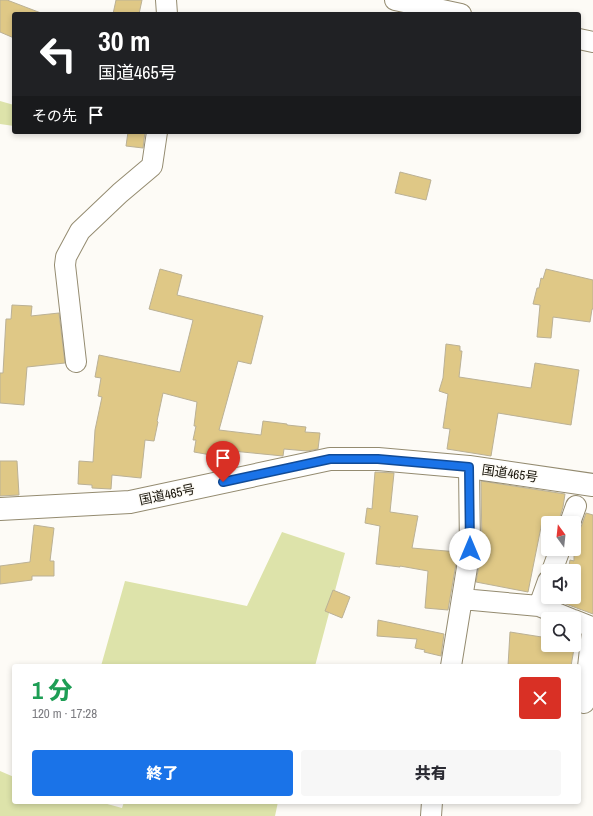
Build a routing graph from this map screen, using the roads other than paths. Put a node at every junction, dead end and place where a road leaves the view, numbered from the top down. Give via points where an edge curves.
1 (166, 0) edge
2 (395, 0) edge
3 (167, 12) edge
4 (452, 12) edge
5 (581, 39) edge
6 (593, 42) edge
7 (157, 134) edge
8 (76, 362) dead end
9 (469, 467) junction
10 (593, 485) edge
11 (0, 510) edge
12 (462, 599) junction
13 (541, 600) edge
14 (539, 606) junction
15 (554, 612) edge
16 (581, 623) edge
17 (451, 664) edge
18 (584, 703) dead end
19 (432, 804) edge
20 (431, 816) edge

1 - 3 street
2 - 4 street
5 - 6 street
7 - 8 street via 152,166 80,231 66,257
9 - 10 highway, 国道465号
9 - 11 highway, 国道465号 via 378,459 330,459 130,502
9 - 12 street via 470,549
12 - 14 street
12 - 17 street
13 - 14 street
14 - 15 street
16 - 18 street via 589,626 592,631
19 - 20 street

